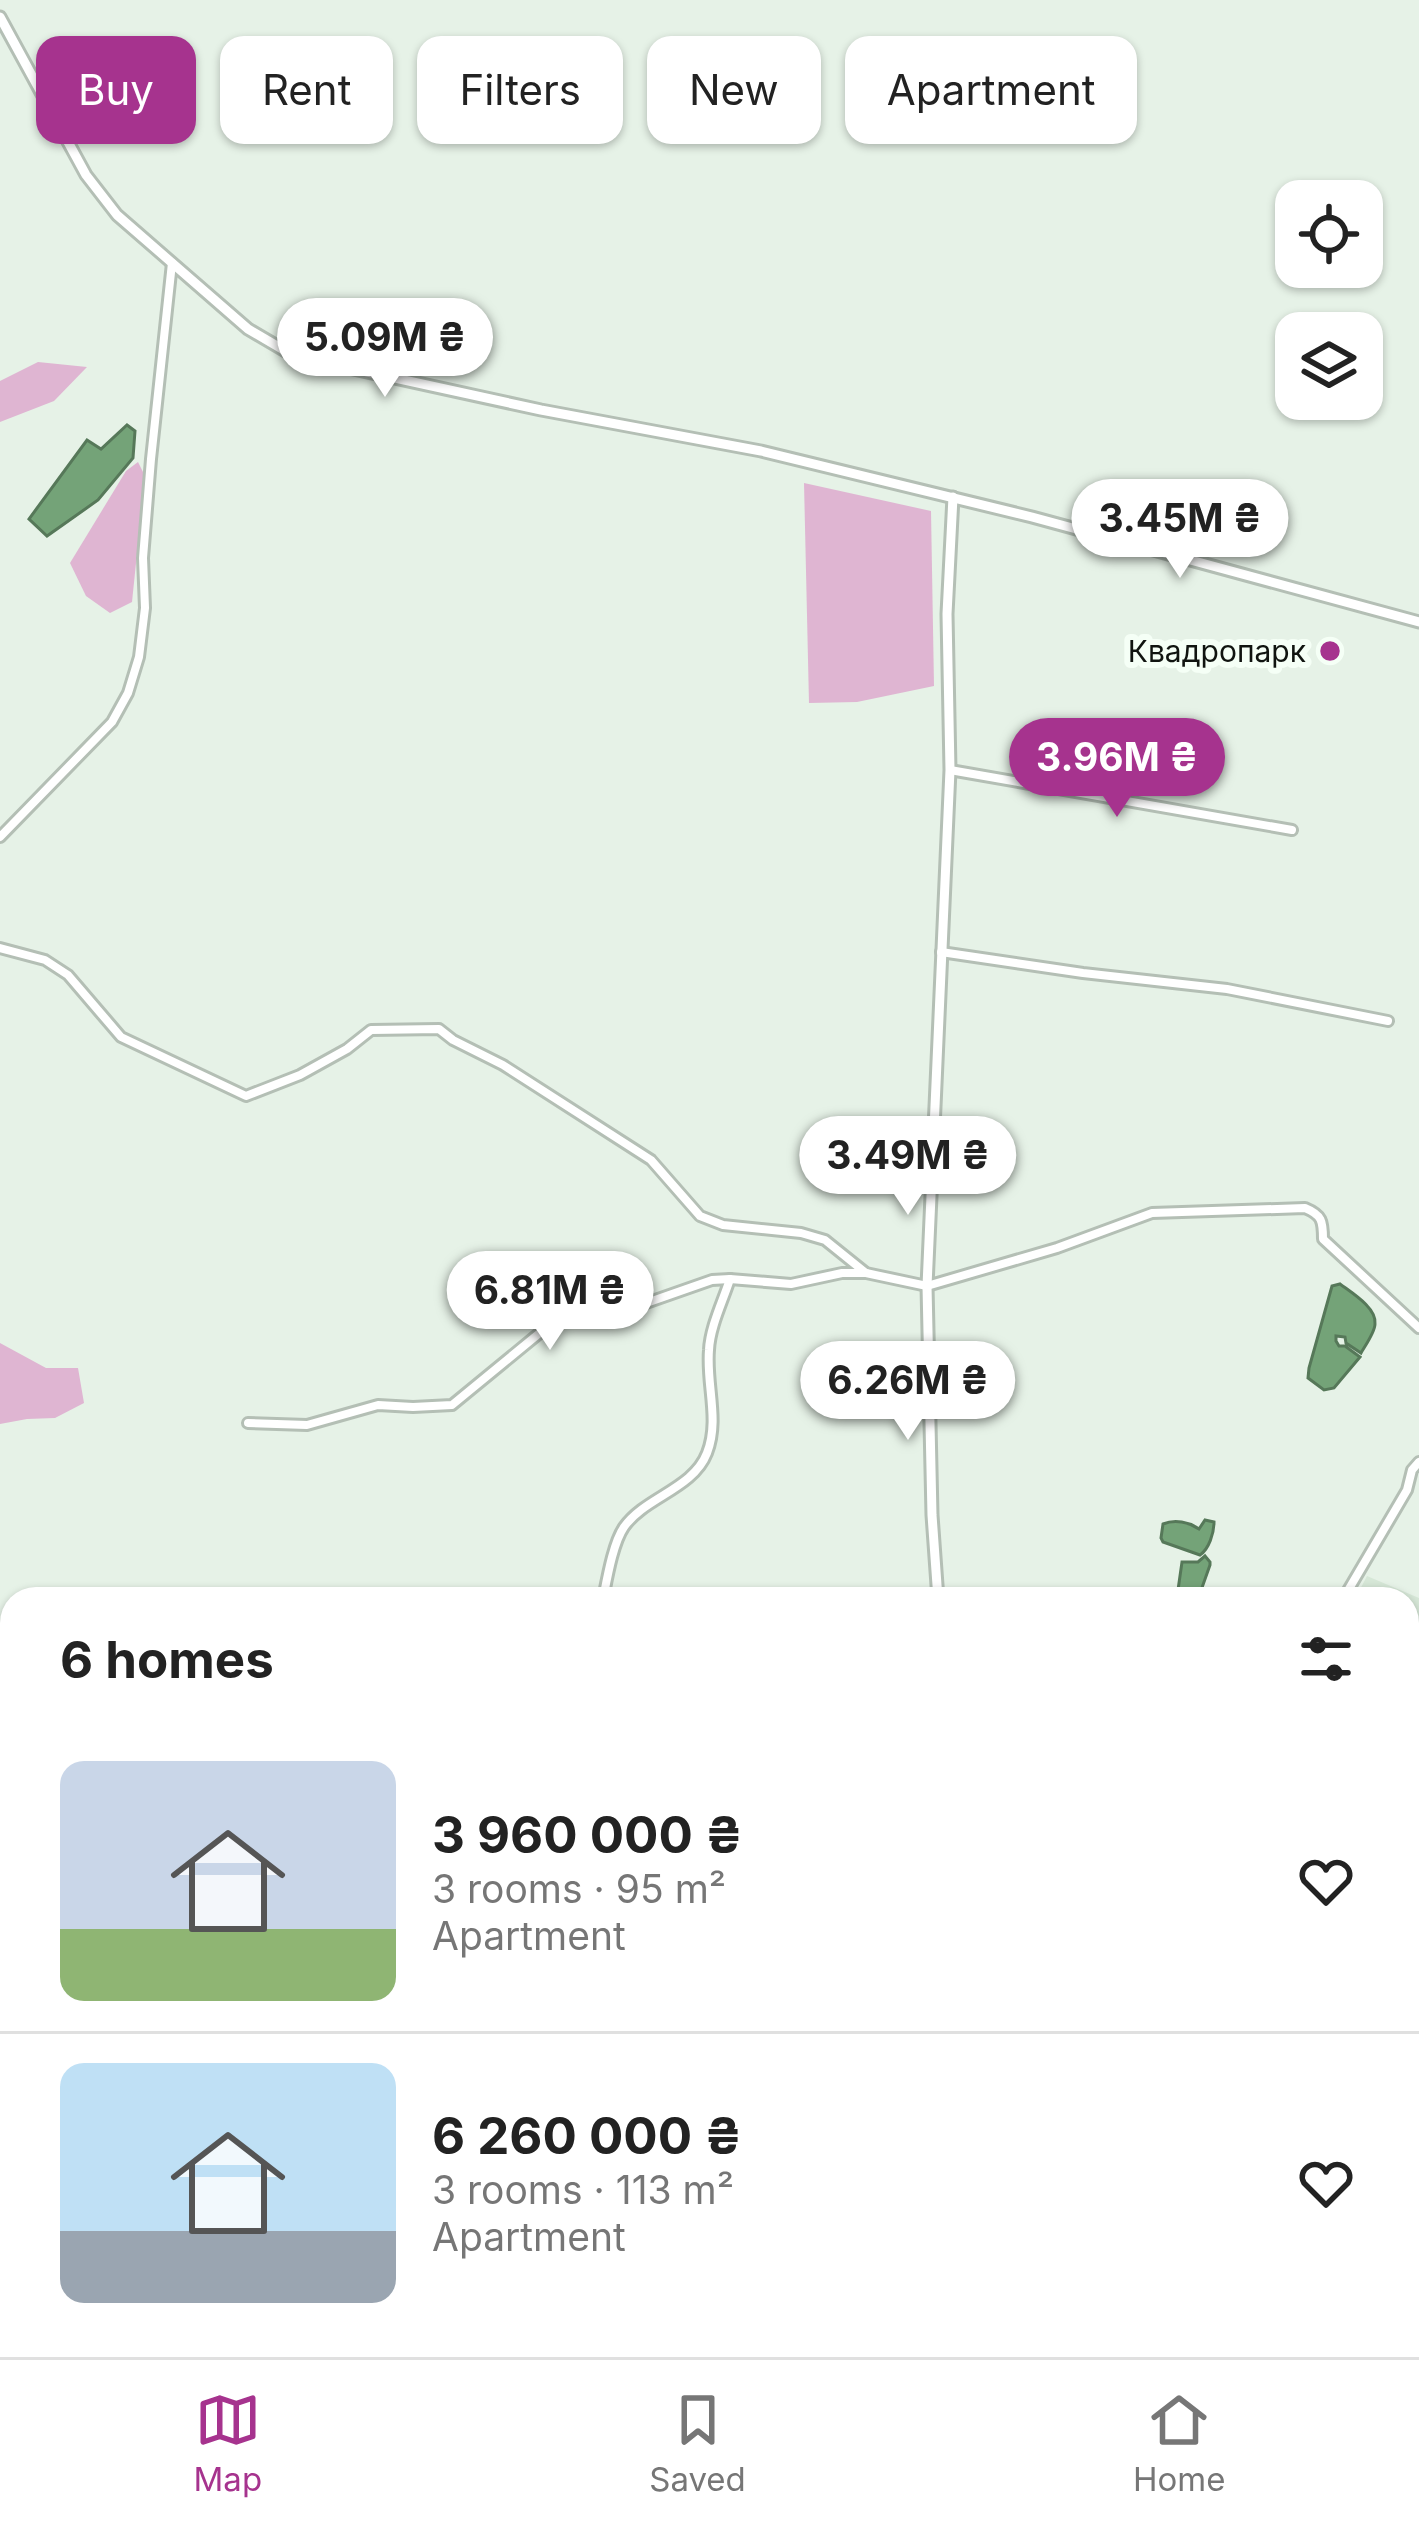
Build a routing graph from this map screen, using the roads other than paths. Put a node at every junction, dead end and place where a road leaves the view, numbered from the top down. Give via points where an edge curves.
1 (0, 17) edge
2 (172, 263) junction
3 (953, 497) junction
4 (1419, 622) edge
5 (950, 770) junction
6 (1292, 830) dead end
7 (0, 836) edge
8 (0, 948) edge
9 (941, 952) junction
10 (1388, 1022) dead end
11 (866, 1274) junction
12 (730, 1279) junction
13 (927, 1286) junction
14 (1419, 1328) edge
15 (248, 1423) dead end
16 (1419, 1462) edge
17 (606, 1587) edge
18 (937, 1587) edge
19 (1350, 1587) edge

1 - 2 street via 86,175
2 - 3 street via 248,329 294,356
2 - 7 street via 139,657 112,722
3 - 4 street
3 - 5 street
5 - 6 street
5 - 9 street
8 - 11 street via 68,975 121,1037 246,1096 300,1075 371,1030 439,1029 651,1160 700,1216 825,1240
9 - 10 street via 1227,989
9 - 13 street
11 - 12 street via 791,1284
11 - 13 street
12 - 15 street via 632,1308 593,1304 564,1313 452,1405 378,1405 307,1425
12 - 17 street via 709,1346 708,1451 623,1528
13 - 14 street via 1152,1213 1305,1208 1323,1222 1323,1239
13 - 18 street
16 - 19 street

